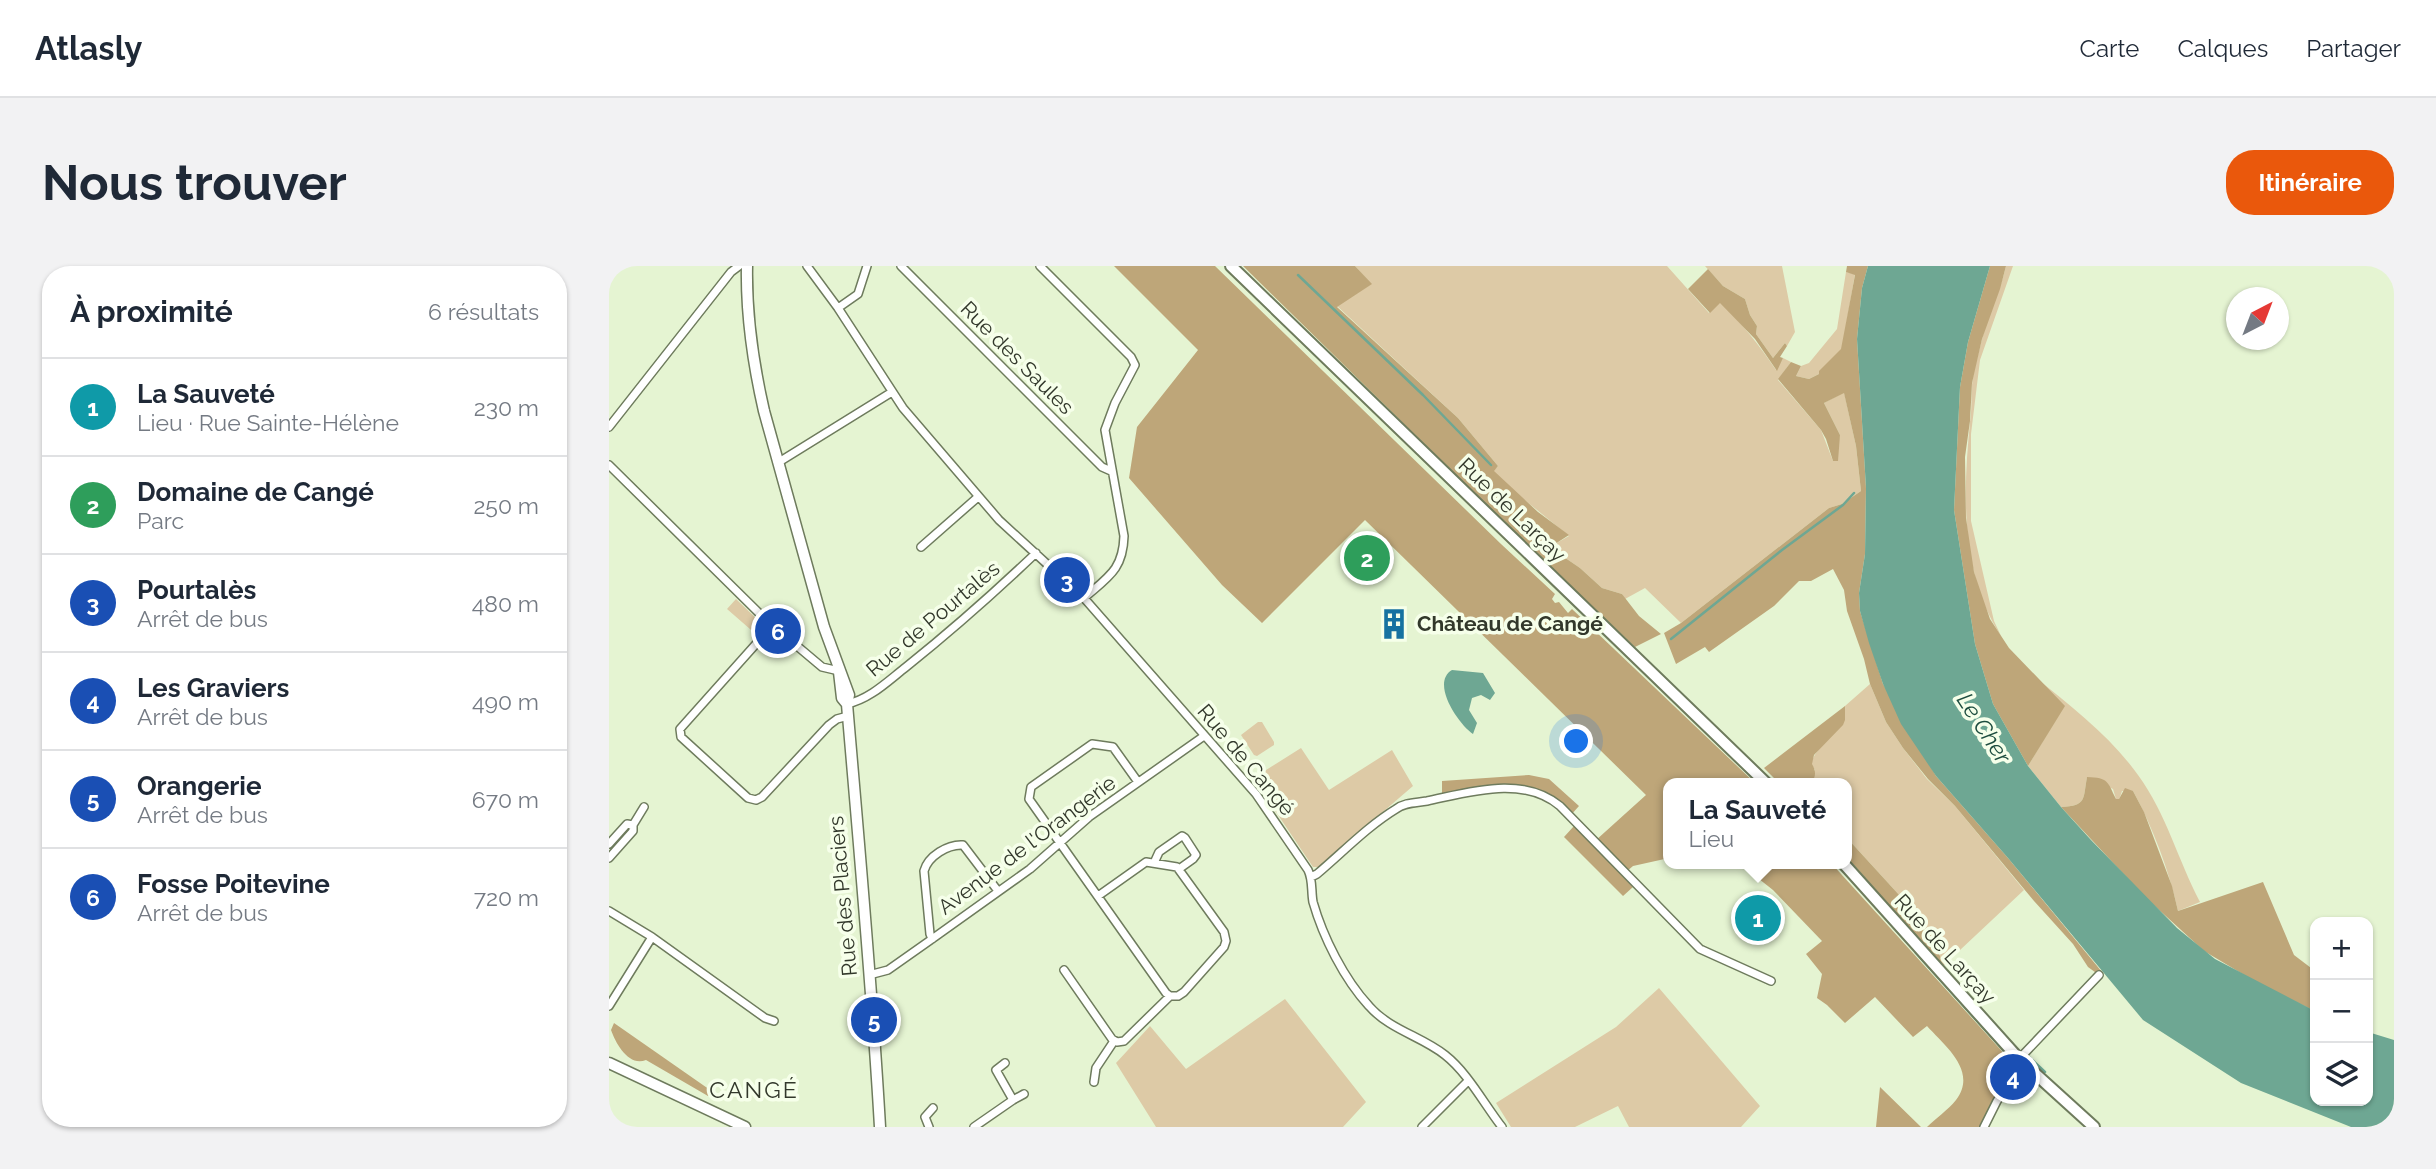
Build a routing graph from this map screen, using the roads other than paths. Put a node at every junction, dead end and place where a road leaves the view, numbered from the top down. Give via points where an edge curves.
1 (739, 266) edge
2 (747, 266) edge
3 (807, 266) edge
4 (867, 266) edge
5 (901, 266) edge
6 (1040, 266) edge
7 (1231, 266) edge
8 (838, 308) junction
9 (891, 392) junction
10 (609, 427) edge
11 (779, 462) junction
12 (609, 465) edge
13 (1111, 471) junction
14 (978, 498) junction
15 (921, 547) dead end
16 (1036, 554) junction
17 (1084, 598) junction
18 (772, 626) junction
19 (839, 671) junction
20 (847, 704) junction
21 (848, 716) junction
22 (1204, 736) junction
23 (1761, 778) edge
24 (1138, 782) junction
25 (644, 807) dead end
26 (633, 825) junction
27 (1060, 843) junction
28 (609, 844) edge
29 (609, 858) edge
30 (1154, 863) junction
31 (1179, 869) junction
32 (1848, 869) edge
33 (1311, 877) junction
34 (998, 891) junction
35 (1098, 896) junction
36 (609, 911) edge
37 (652, 937) junction
38 (932, 939) junction
39 (1064, 970) dead end
40 (869, 975) junction
41 (2099, 975) dead end
42 (1771, 981) dead end
43 (1168, 994) junction
44 (609, 1006) edge
45 (774, 1021) dead end
46 (1114, 1041) junction
47 (2021, 1061) junction
48 (609, 1063) edge
49 (1005, 1063) dead end
50 (1468, 1081) junction
51 (1094, 1082) dead end
52 (1024, 1094) dead end
53 (1013, 1100) junction
54 (933, 1108) dead end
55 (745, 1127) edge
56 (880, 1127) edge
57 (929, 1127) edge
58 (974, 1127) edge
59 (1422, 1127) edge
60 (1502, 1127) edge
61 (1984, 1127) edge
62 (2094, 1127) edge

1 - 10 street
2 - 11 street, Rue des Placiers via 757,379
3 - 8 street, Rue de Cangé
4 - 8 street via 858,294
5 - 13 street, Rue des Saules
6 - 13 street via 1134,361 1105,430
7 - 23 main road, Rue de Larçay
8 - 9 street, Rue de Cangé
9 - 11 street
9 - 14 street, Rue de Cangé
11 - 19 street, Rue des Placiers
12 - 18 street
13 - 17 street via 1123,553 1119,565
14 - 15 street
14 - 16 street, Rue de Cangé
16 - 17 street, Rue de Cangé
16 - 20 street, Rue de Pourtalès via 930,647 873,692
17 - 22 street, Rue de Cangé
18 - 19 street via 822,667
18 - 21 street via 680,729 681,737 748,798 756,800 829,725
19 - 20 street, Rue des Placiers via 849,695
20 - 21 street, Rue des Placiers
21 - 40 street, Rue des Placiers
22 - 24 street, Avenue de l'Orangerie
22 - 33 street, Rue de Cangé via 1256,794
24 - 27 street, Avenue de l'Orangerie
24 - 27 street via 1113,747 1095,743 1031,787 1029,801
25 - 26 street
26 - 28 street via 627,824
26 - 29 street via 633,831
27 - 34 street, Avenue de l'Orangerie
27 - 35 street
30 - 31 street
30 - 31 street via 1159,852 1184,837 1196,855
30 - 35 street via 1146,862
31 - 43 street via 1226,941 1184,992
32 - 47 main road, Rue de Larçay
33 - 42 street via 1404,804 1473,791 1532,790 1560,806 1700,949
33 - 50 street, Rue de Cangé via 1314,904 1335,955 1356,989 1400,1031 1443,1052
34 - 38 street, Avenue de l'Orangerie
34 - 38 street via 963,845 949,846 927,862 924,871
35 - 43 street
36 - 37 street
37 - 44 street
37 - 45 street
38 - 40 street, Avenue de l'Orangerie via 888,970
39 - 46 street
40 - 56 street, Rue des Placiers
41 - 47 street
43 - 46 street via 1124,1041
46 - 51 street via 1096,1068
47 - 61 street
47 - 62 main road, Rue de Larçay
48 - 55 street
49 - 53 street via 996,1070
50 - 59 street
50 - 60 street, Rue de Cangé
52 - 53 street
53 - 58 street
54 - 57 street via 925,1117

